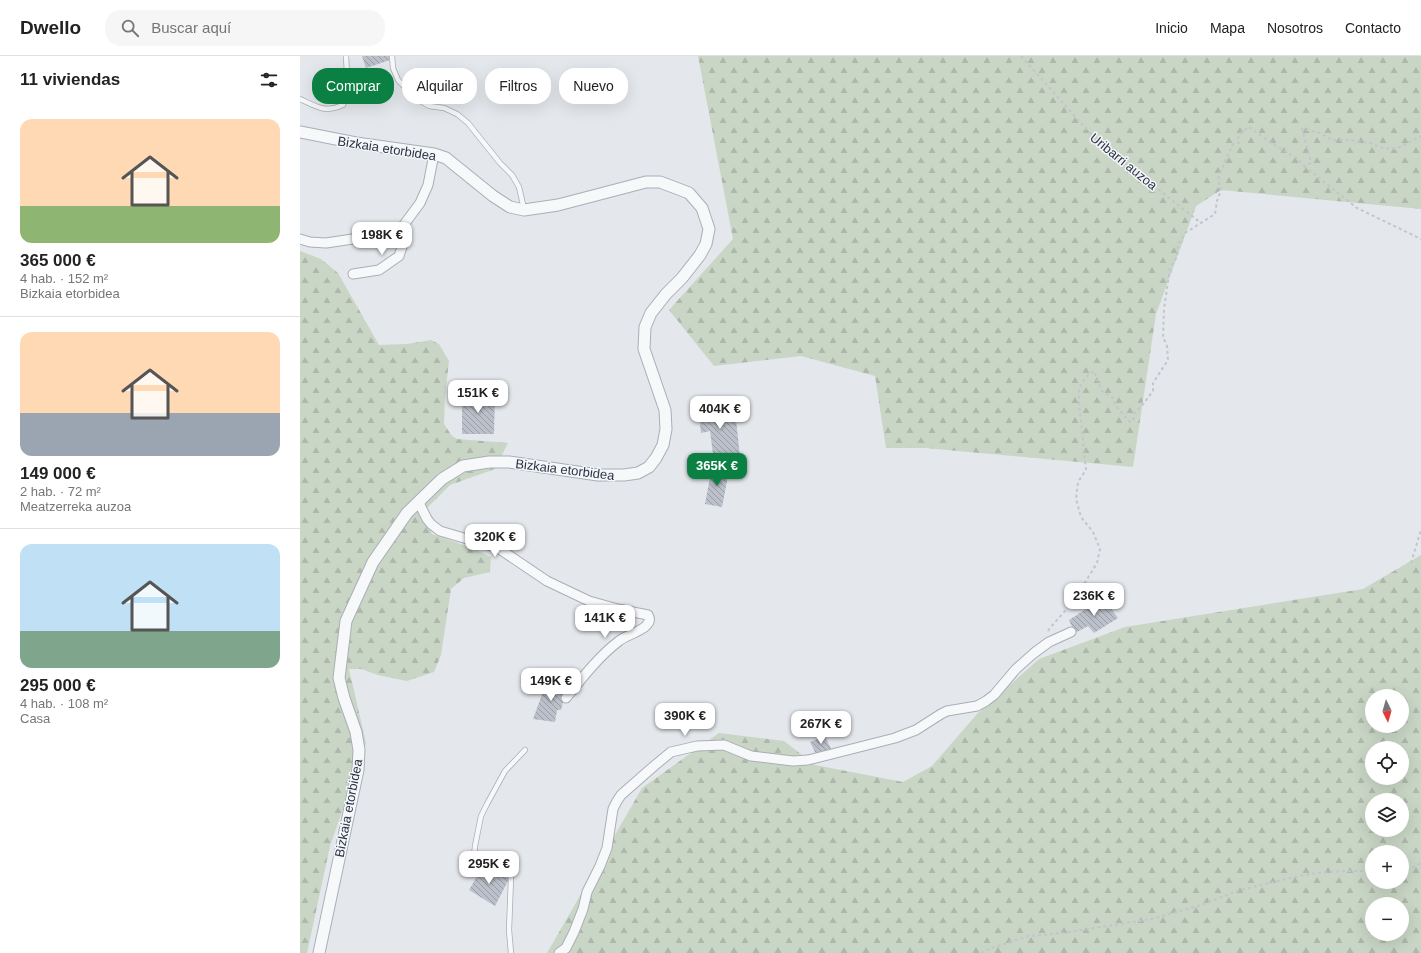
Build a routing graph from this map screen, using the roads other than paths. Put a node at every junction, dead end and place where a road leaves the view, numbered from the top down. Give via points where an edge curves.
1 (346, 56) edge
2 (392, 56) edge
3 (300, 99) edge
4 (300, 132) edge
5 (434, 154) junction
6 (524, 210) junction
7 (401, 227) junction
8 (300, 239) edge
9 (353, 274) dead end
10 (420, 500) junction
11 (1071, 632) dead end
12 (566, 698) dead end
13 (524, 750) dead end
14 (318, 953) edge
15 (511, 953) edge
16 (559, 953) edge

1 - 3 lane via 348,91 343,105 333,110
2 - 6 lane via 398,80 414,97 429,106 444,108 457,114 468,123 500,164 512,175 519,187
4 - 5 street, Bizkaia etorbidea
5 - 6 street, Bizkaia etorbidea via 446,158 510,207
5 - 7 street via 428,184 420,203
6 - 10 street, Bizkaia etorbidea via 558,205 646,182 660,182 689,193 702,208 709,229 706,244 682,278 651,313 645,327 644,349 664,410 666,429 663,445 649,467 638,473 624,475 598,475 509,462 463,466 442,479
7 - 8 street via 386,234 326,243
7 - 9 street via 404,241 400,256 379,270
10 - 12 street via 427,519 440,531 498,548 547,580 589,601 648,615 650,622 646,627 614,645
10 - 14 street, Bizkaia etorbidea via 407,513 373,562 346,621 339,678 356,732 359,750 358,770
11 - 16 street via 1041,647 986,701 977,706 948,711 916,730 895,738 808,760 793,761 751,756 724,745 697,746 671,752 617,801 613,810 607,848 587,892 574,932 566,948
13 - 15 lane via 505,771 481,816 474,857 480,864 505,867 511,878

